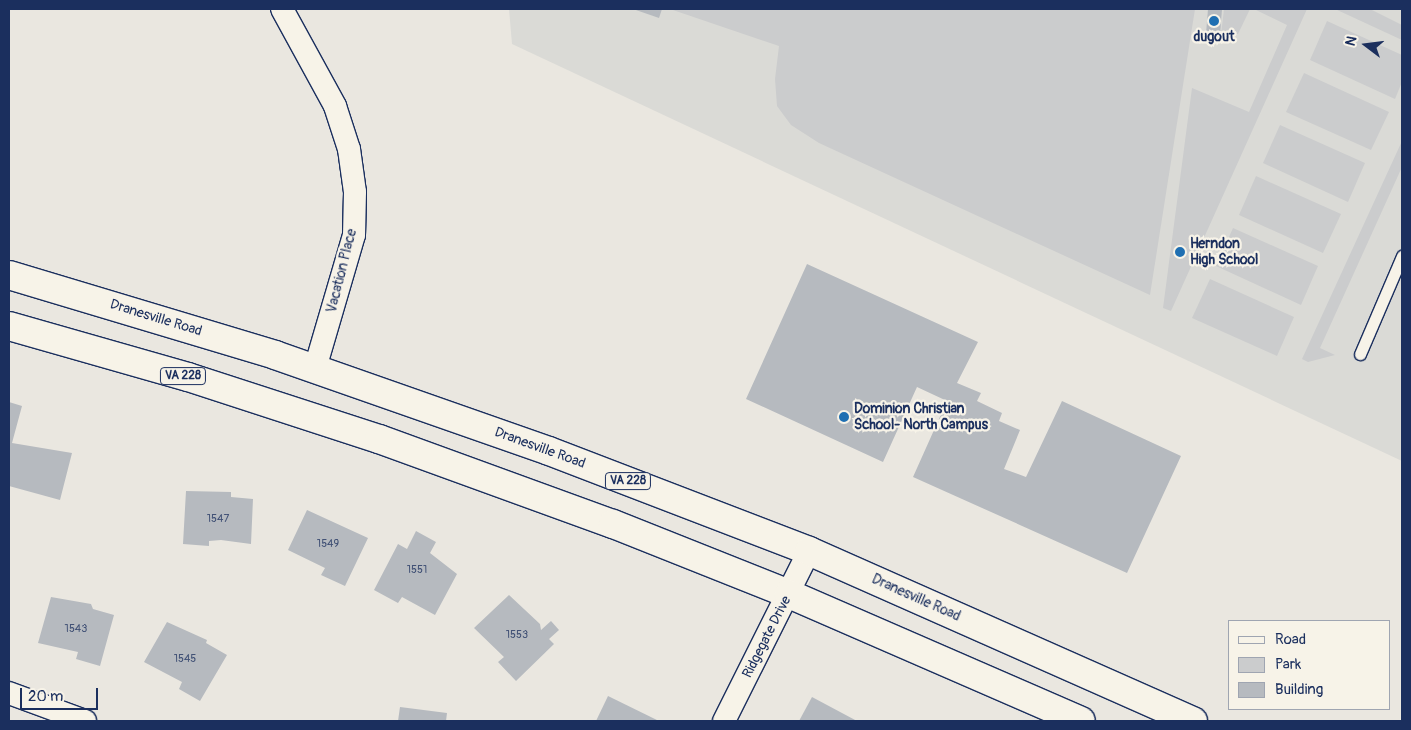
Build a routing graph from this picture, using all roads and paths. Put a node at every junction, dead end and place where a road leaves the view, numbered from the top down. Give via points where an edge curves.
1 (282, 9) edge
2 (1402, 256) edge
3 (9, 275) edge
4 (9, 326) edge
5 (1360, 354) dead end
6 (315, 368) junction
7 (809, 551) junction
8 (789, 594) junction
9 (9, 693) edge
10 (85, 721) edge
11 (724, 721) edge
12 (1081, 721) edge
13 (1193, 721) edge

1 - 6 street, Vacation Place via 335,106 349,149 355,192 354,235
2 - 5 lane
3 - 6 main road, Dranesville Road / VA 228
4 - 8 main road, VA 228 via 196,380 379,439 612,524
6 - 7 main road, Dranesville Road / VA 228 via 549,450
7 - 8 street, Ridgegate Drive
7 - 13 main road, Dranesville Road / VA 228
8 - 11 street, Ridgegate Drive
8 - 12 main road, VA 228
9 - 10 street

